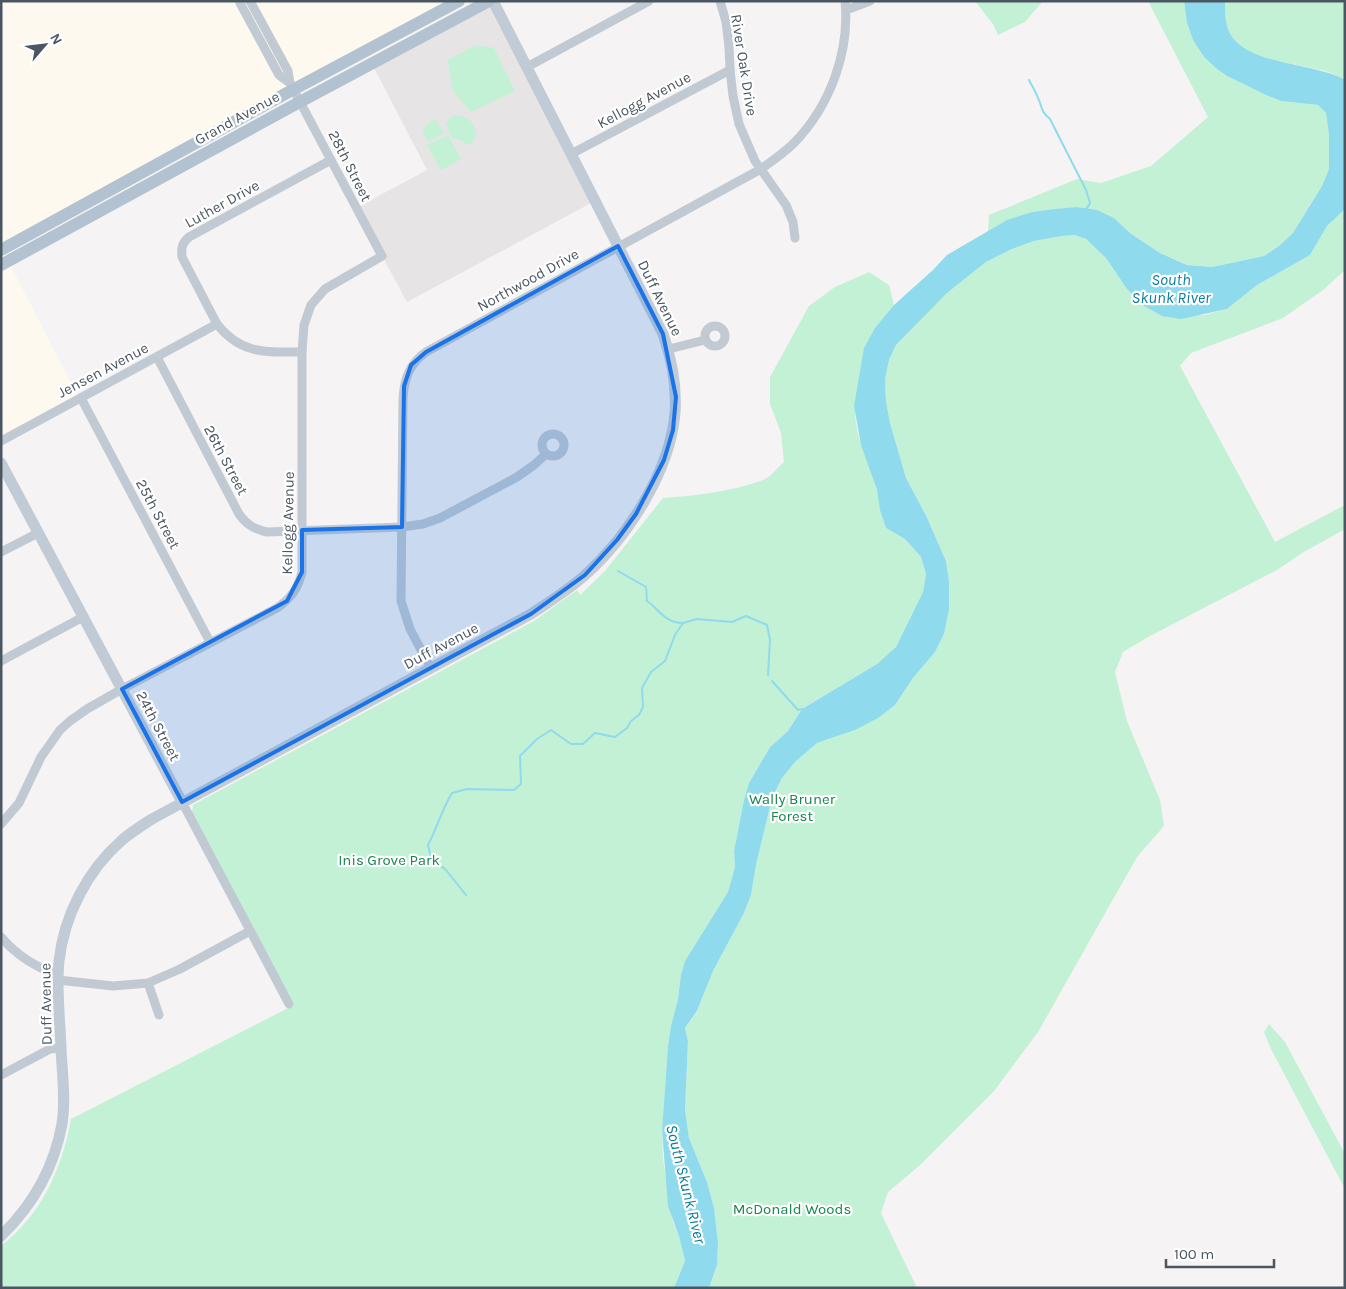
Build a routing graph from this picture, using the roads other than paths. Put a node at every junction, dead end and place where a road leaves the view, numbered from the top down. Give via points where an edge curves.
1 (250, 1) edge
2 (459, 1) edge
3 (491, 1) edge
4 (649, 1) edge
5 (720, 1) edge
6 (870, 1) edge
7 (240, 3) dead end
8 (845, 6) edge
9 (527, 67) junction
10 (730, 70) junction
11 (292, 86) junction
12 (301, 101) junction
13 (571, 154) junction
14 (332, 160) junction
15 (761, 169) junction
16 (795, 238) dead end
17 (618, 246) junction
18 (1, 250) edge
19 (382, 256) joint
20 (1, 265) edge
21 (217, 324) junction
22 (705, 340) dead end
23 (668, 349) junction
24 (302, 352) junction
25 (157, 357) junction
26 (81, 398) junction
27 (1, 441) edge
28 (546, 454) dead end
29 (1, 463) edge
30 (402, 527) junction
31 (302, 530) junction
32 (38, 532) junction
33 (1, 552) edge
34 (83, 617) junction
35 (210, 642) junction
36 (1, 662) edge
37 (431, 669) junction
38 (122, 689) junction
39 (182, 802) junction
40 (1, 824) edge
41 (250, 931) junction
42 (1, 937) edge
43 (58, 977) junction
44 (148, 983) junction
45 (289, 1004) dead end
46 (160, 1015) dead end
47 (61, 1048) junction
48 (1, 1075) edge
49 (1, 1236) edge

1 - 11 street via 288,70
2 - 11 main road, Grand Avenue
3 - 9 main road, Duff Avenue
3 - 12 main road, Grand Avenue
4 - 9 street
5 - 10 street, River Oak Drive via 727,30
6 - 8 street
7 - 11 street via 279,75
8 - 15 street, Northwood Drive via 840,62 823,103 794,143
9 - 13 main road, Duff Avenue
10 - 13 street, Kellogg Avenue
10 - 15 street, River Oak Drive via 732,96 740,124
11 - 12 street, 28th Street
11 - 18 main road, Grand Avenue
12 - 14 street, 28th Street
12 - 20 main road, Grand Avenue
13 - 17 main road, Duff Avenue
14 - 19 street, 28th Street
14 - 21 street, Luther Drive via 183,242 182,257
15 - 16 street, River Oak Drive via 786,205
15 - 17 street, Northwood Drive
17 - 23 main road, Duff Avenue via 664,334
17 - 30 street, Northwood Drive via 426,352 412,365 404,386
19 - 24 street, Kellogg Avenue via 333,283 317,296 307,314
21 - 24 street, Luther Drive via 225,334 246,348
21 - 25 street, Jensen Avenue
22 - 23 street
23 - 37 main road, Duff Avenue via 675,381 673,430 664,460 628,525 604,556 559,596
24 - 31 street, Kellogg Avenue
25 - 26 street, Jensen Avenue
25 - 31 street, 26th Street via 245,522 267,532
26 - 27 street, Jensen Avenue
26 - 35 street, 25th Street
28 - 30 street, 26th Street via 517,477 440,518
29 - 32 main road, 24th Street
30 - 31 street, 26th Street
30 - 37 street, Northwood Drive via 401,601 410,630
31 - 35 street, Kellogg Avenue via 302,572 294,593 277,608
32 - 33 street
32 - 34 main road, 24th Street
34 - 36 street
34 - 38 main road, 24th Street
35 - 38 street, Kellogg Avenue
37 - 39 main road, Duff Avenue
38 - 39 main road, 24th Street
38 - 40 street, Kellogg Avenue via 87,709 60,730 41,757 19,803
39 - 41 street, 24th Street
39 - 43 main road, Duff Avenue via 121,841 90,878 69,919
41 - 44 street
41 - 45 street, 24th Street
42 - 43 street via 26,960
43 - 44 street via 113,986
43 - 47 main road, Duff Avenue
44 - 46 street
47 - 48 street via 50,1049
47 - 49 main road, Duff Avenue via 62,1122 52,1162 34,1198

